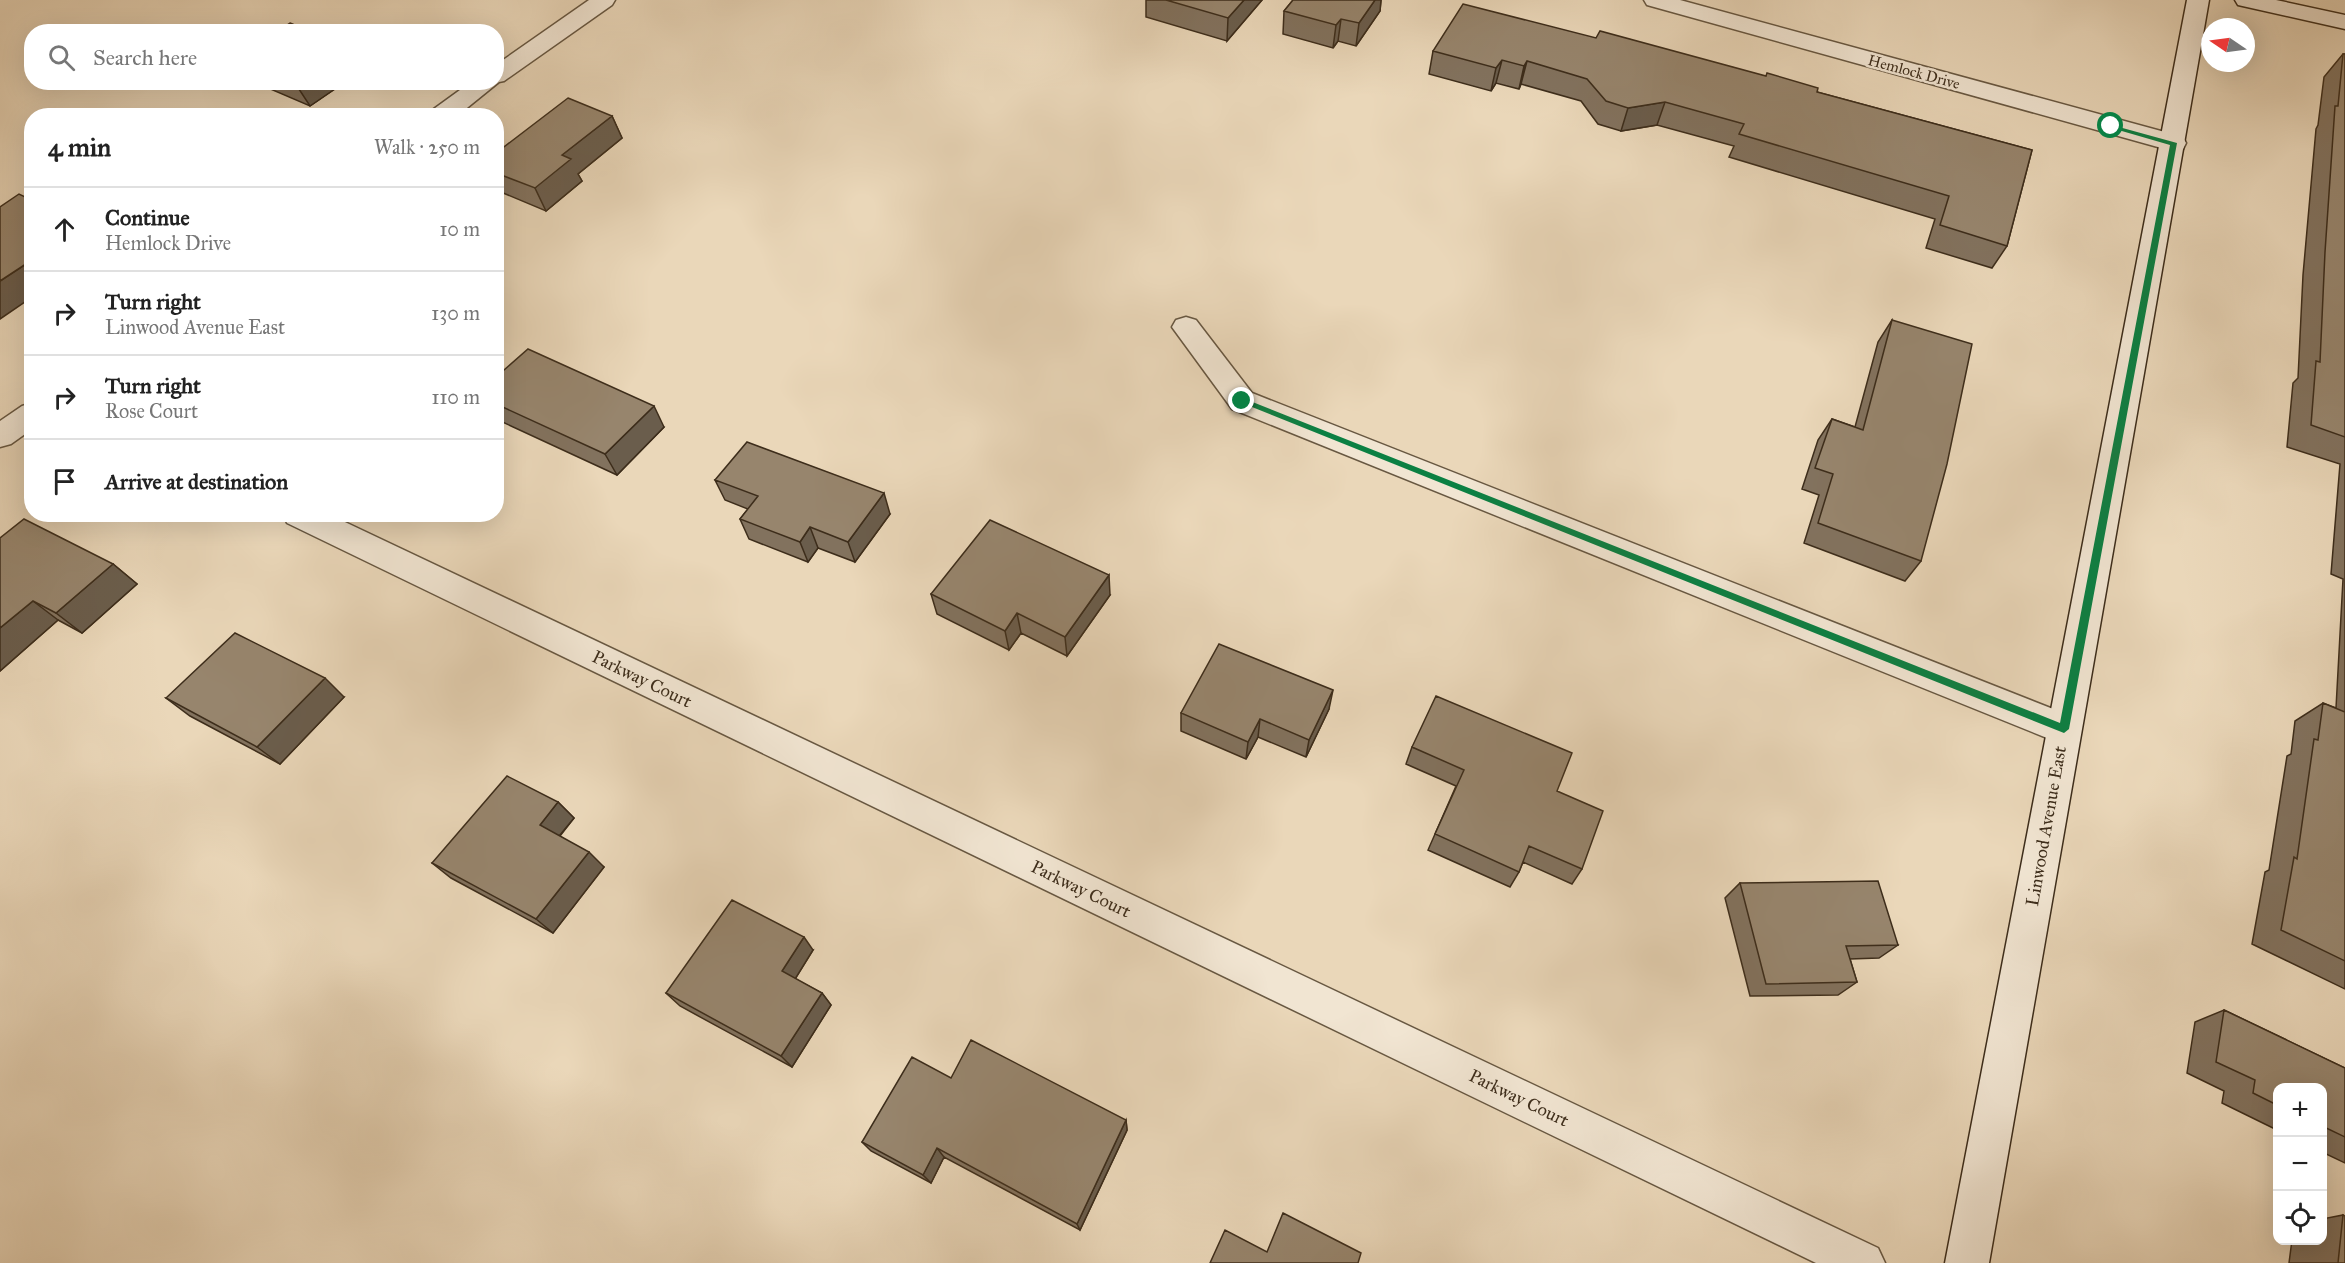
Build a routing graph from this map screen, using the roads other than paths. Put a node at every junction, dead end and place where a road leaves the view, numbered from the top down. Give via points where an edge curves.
1 (604, 0) edge
2 (1655, 0) edge
3 (2199, 0) edge
4 (2246, 0) edge
5 (2345, 22) edge
6 (504, 70) edge
7 (476, 90) edge
8 (452, 108) edge
9 (2174, 143) junction
10 (1186, 327) dead end
11 (24, 420) edge
12 (0, 436) edge
13 (315, 522) edge
14 (2064, 729) junction
15 (1863, 1263) edge
16 (1967, 1263) edge

1 - 6 street
2 - 9 street, Hemlock Drive
3 - 9 street, Linwood Avenue East
4 - 5 street
7 - 8 street
9 - 14 street, Linwood Avenue East
10 - 14 street via 1242,401
11 - 12 street
13 - 15 street, Parkway Court
14 - 16 street, Linwood Avenue East

